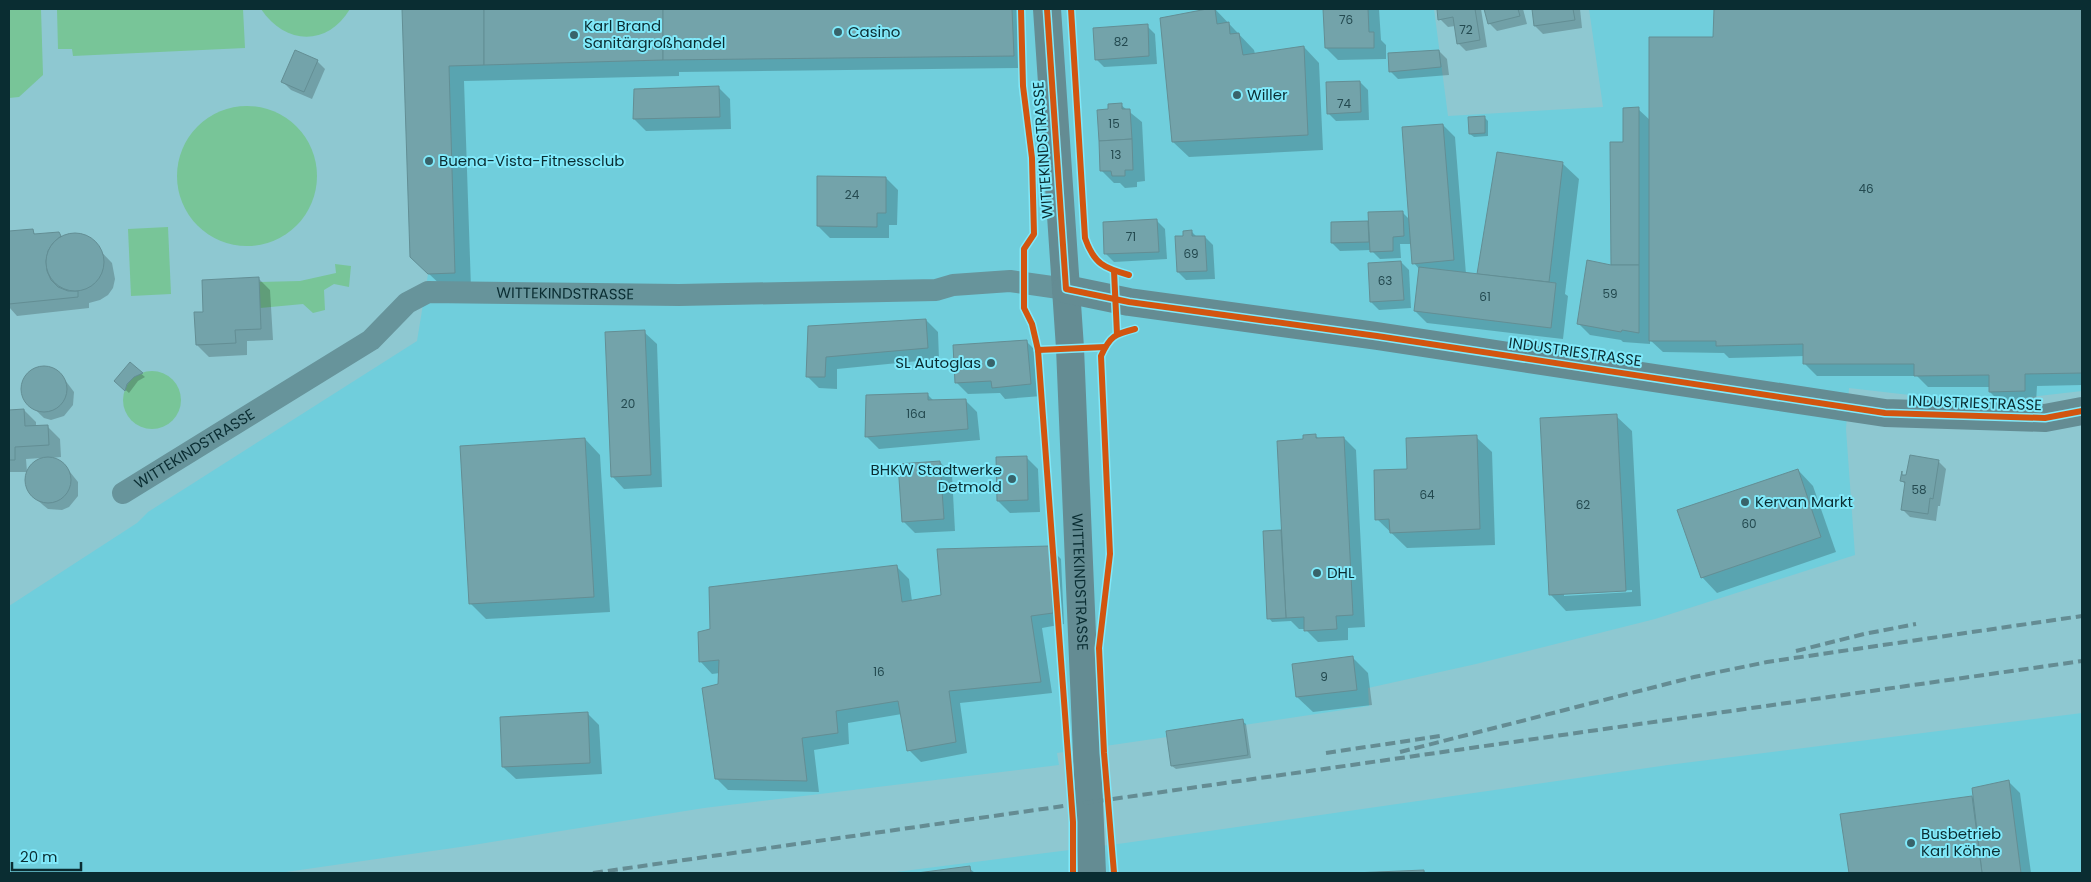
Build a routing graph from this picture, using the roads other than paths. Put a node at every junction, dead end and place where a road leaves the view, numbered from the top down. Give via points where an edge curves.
1 (1047, 9) edge
2 (1066, 289) junction
3 (2082, 411) edge
4 (124, 493) dead end
5 (1092, 873) edge

1 - 2 street, WITTEKINDSTRASSE
2 - 3 street, INDUSTRIESTRASSE via 1129,302 1298,324 1885,413 2045,418
2 - 4 street, WITTEKINDSTRASSE via 1010,281 953,285 936,290 679,295 428,292 407,302 370,340
2 - 5 street, WITTEKINDSTRASSE

